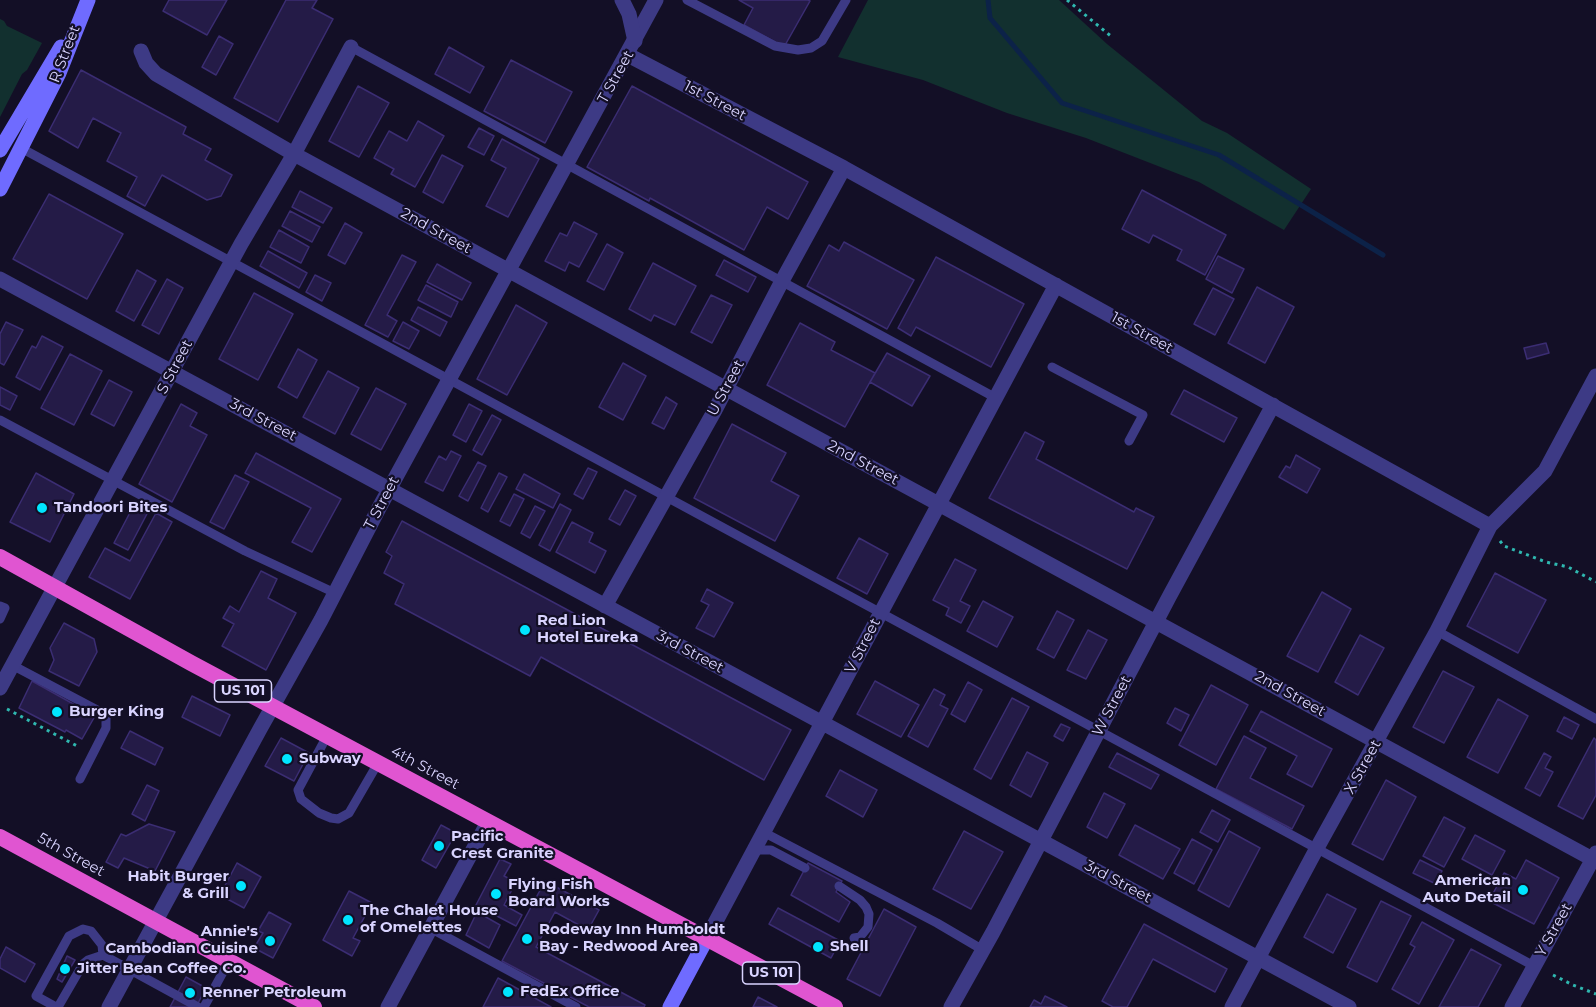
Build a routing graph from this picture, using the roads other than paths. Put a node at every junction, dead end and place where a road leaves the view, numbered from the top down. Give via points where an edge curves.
1 (88, 0) edge
2 (622, 0) edge
3 (657, 0) edge
4 (687, 0) edge
5 (846, 0) edge
6 (79, 19) junction
7 (351, 47) joint
8 (632, 48) junction
9 (141, 51) dead end
10 (2, 142) edge
11 (21, 148) junction
12 (294, 153) junction
13 (568, 163) junction
14 (844, 168) junction
15 (0, 189) edge
16 (231, 263) junction
17 (509, 272) junction
18 (0, 279) edge
19 (782, 281) junction
20 (1056, 285) junction
21 (1052, 367) dead end
22 (172, 372) junction
23 (1596, 376) edge
24 (450, 380) junction
25 (725, 389) junction
26 (996, 398) junction
27 (1273, 405) junction
28 (0, 420) edge
29 (1129, 441) dead end
30 (114, 481) junction
31 (390, 488) junction
32 (666, 496) junction
33 (938, 505) junction
34 (1490, 526) junction
35 (0, 557) edge
36 (55, 589) junction
37 (335, 593) junction
38 (0, 606) edge
39 (605, 606) junction
40 (881, 613) junction
41 (0, 619) edge
42 (1156, 622) junction
43 (1437, 631) junction
44 (12, 665) junction
45 (0, 688) edge
46 (273, 707) junction
47 (1596, 719) edge
48 (824, 723) junction
49 (1099, 731) junction
50 (327, 736) junction
51 (1377, 742) junction
52 (378, 763) junction
53 (80, 779) dead end
54 (488, 822) junction
55 (765, 832) junction
56 (0, 837) edge
57 (1041, 840) junction
58 (1317, 848) junction
59 (755, 850) junction
60 (1595, 858) edge
61 (805, 868) dead end
62 (839, 886) dead end
63 (155, 922) junction
64 (430, 928) junction
65 (854, 938) dead end
66 (707, 939) junction
67 (983, 950) junction
68 (103, 955) junction
69 (1259, 958) junction
70 (229, 960) junction
71 (1534, 966) junction
72 (129, 970) junction
73 (57, 1007) edge
74 (109, 1007) edge
75 (198, 1007) edge
76 (204, 1007) edge
77 (314, 1007) edge
78 (388, 1007) edge
79 (576, 1007) edge
80 (670, 1007) edge
81 (835, 1007) edge
82 (951, 1007) edge
83 (1232, 1007) edge
84 (1349, 1007) edge
85 (1512, 1007) edge

1 - 6 main road
2 - 8 street via 629,14
3 - 8 street, T Street
4 - 5 lane via 775,46 798,50 822,41
6 - 10 main road, R Street
6 - 11 main road, R Street via 59,73
7 - 12 street, S Street
7 - 13 lane
8 - 13 street, T Street
8 - 14 street, 1st Street
9 - 12 street, 2nd Street via 156,74
11 - 15 main road, R Street
11 - 16 lane
12 - 16 street, S Street
12 - 17 street, 2nd Street
13 - 17 street, T Street
13 - 19 lane
14 - 19 street, U Street
14 - 20 street, 1st Street
16 - 22 street, S Street
16 - 24 lane
17 - 24 street, T Street
17 - 25 street, 2nd Street
18 - 22 street, 3rd Street
19 - 25 street, U Street
19 - 26 lane
20 - 26 street, V Street
20 - 27 street, 1st Street
21 - 29 lane via 1143,415
22 - 30 street, S Street
22 - 31 street, 3rd Street
23 - 34 street via 1545,471
24 - 31 street, T Street
24 - 32 lane
25 - 32 street, U Street
25 - 33 street, 2nd Street
26 - 33 street, V Street
27 - 34 street, 1st Street
27 - 42 street, W Street
28 - 30 lane
30 - 36 street, S Street
30 - 37 lane via 245,551
31 - 37 street, T Street
31 - 39 street, 3rd Street
32 - 39 street, U Street
32 - 40 lane
33 - 40 street, V Street
33 - 42 street, 2nd Street
34 - 43 street, X Street
35 - 36 highway, 4th Street / US 101
36 - 44 street, S Street
36 - 46 highway, 4th Street / US 101
37 - 46 street, T Street
38 - 41 lane via 5,608
39 - 48 street, 3rd Street
40 - 48 street, V Street
40 - 49 lane
42 - 49 street, W Street
42 - 51 street, 2nd Street
43 - 47 lane
43 - 51 street, X Street
44 - 45 street, S Street
44 - 53 lane via 106,718 106,728
46 - 50 highway, 4th Street / US 101
46 - 63 street, T Street
48 - 55 street, V Street
48 - 57 street, 3rd Street
49 - 57 street, W Street
49 - 58 lane
50 - 52 highway, 4th Street / US 101
50 - 52 lane via 298,790 309,807 319,813 338,819 349,813
51 - 58 street, X Street
51 - 60 street, 2nd Street
52 - 54 highway, 4th Street / US 101
54 - 64 street
54 - 66 highway, 4th Street / US 101
55 - 59 street, V Street
55 - 67 lane
56 - 63 highway, 5th Street
57 - 67 street, W Street
57 - 69 street, 3rd Street
58 - 69 street, X Street
58 - 71 lane
59 - 61 lane via 771,850
59 - 66 street, V Street
60 - 71 street, Y Street
62 - 65 lane via 860,900 869,914 865,932
63 - 70 highway, 5th Street
63 - 72 street, T Street
64 - 78 street
64 - 79 lane
66 - 80 main road, V Street
66 - 81 highway, 4th Street / US 101
67 - 82 street, W Street
68 - 72 lane
68 - 73 lane via 83,964
68 - 73 lane via 102,945 91,931 83,929 69,936 36,996
69 - 83 street, X Street
69 - 84 street, 3rd Street
70 - 76 lane
70 - 77 highway, 5th Street
71 - 85 street, Y Street
72 - 74 street, T Street
72 - 75 lane

